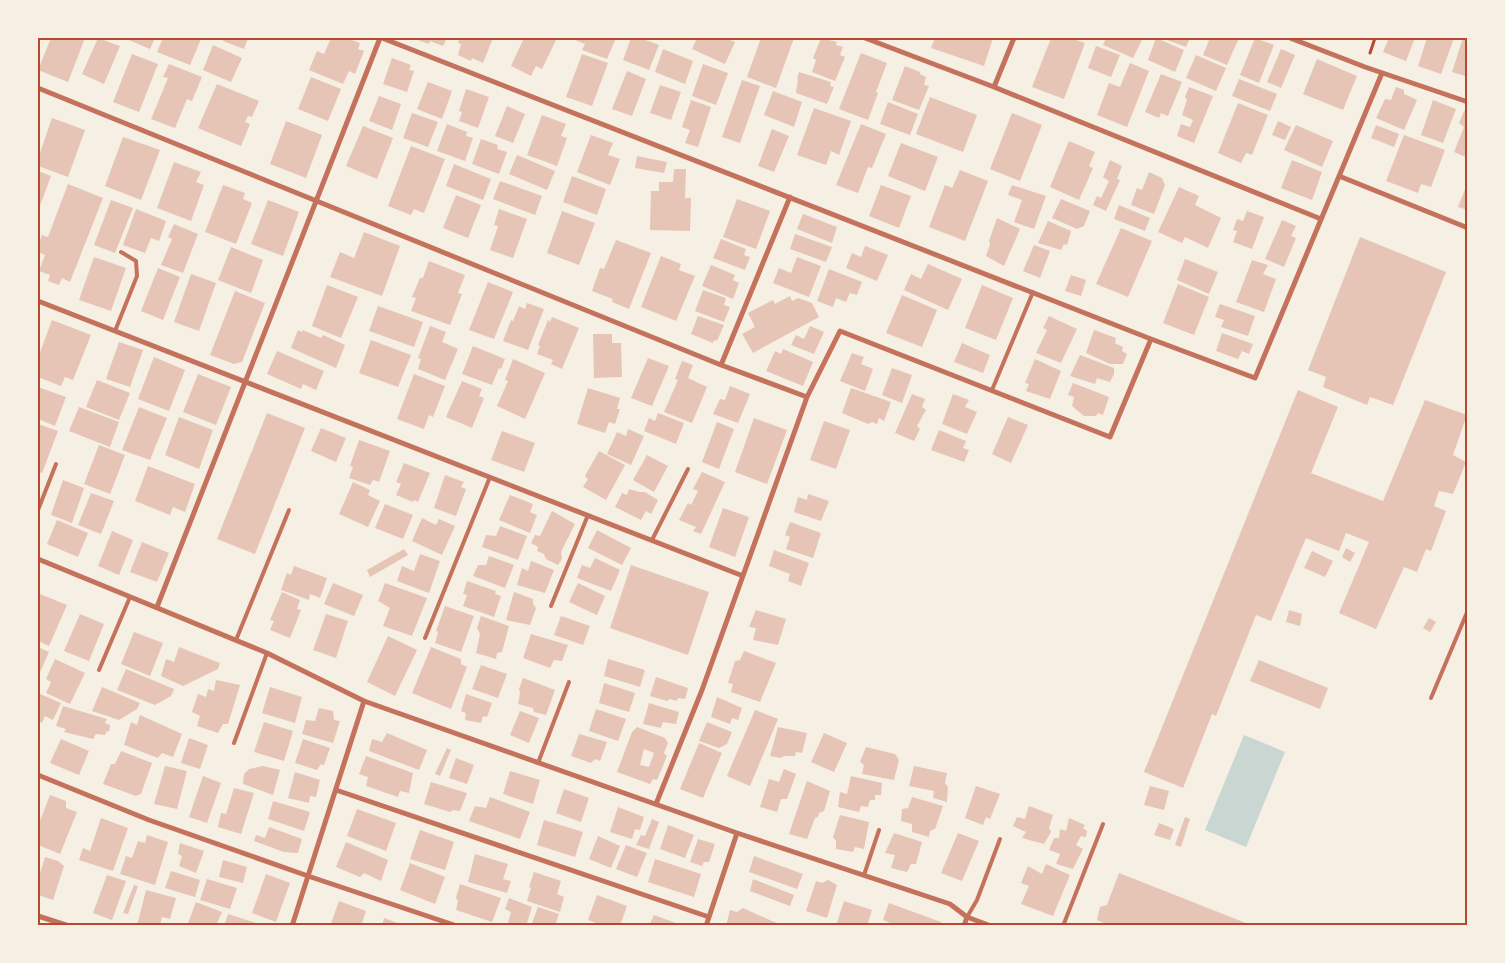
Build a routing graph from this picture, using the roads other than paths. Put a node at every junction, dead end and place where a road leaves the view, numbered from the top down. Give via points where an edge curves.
1 (381, 38) edge
2 (866, 38) edge
3 (1014, 38) edge
4 (1290, 38) edge
5 (1382, 73) junction
6 (994, 87) junction
7 (38, 88) edge
8 (1468, 102) edge
9 (1339, 176) junction
10 (790, 197) junction
11 (316, 201) junction
12 (1321, 219) junction
13 (1468, 228) edge
14 (121, 252) dead end
15 (1034, 292) junction
16 (38, 301) edge
17 (115, 331) junction
18 (1151, 339) junction
19 (721, 365) junction
20 (245, 382) junction
21 (992, 390) junction
22 (807, 397) junction
23 (56, 464) dead end
24 (688, 468) dead end
25 (490, 477) junction
26 (38, 510) edge
27 (289, 510) dead end
28 (588, 515) junction
29 (652, 540) junction
30 (38, 559) edge
31 (743, 576) junction
32 (130, 597) junction
33 (550, 606) dead end
34 (157, 607) junction
35 (1468, 610) edge
36 (425, 638) dead end
37 (236, 640) junction
38 (267, 653) junction
39 (99, 670) dead end
40 (569, 682) dead end
41 (1431, 698) dead end
42 (364, 701) junction
43 (234, 743) dead end
44 (538, 763) junction
45 (38, 775) edge
46 (336, 790) junction
47 (656, 804) junction
48 (1103, 824) dead end
49 (879, 830) dead end
50 (737, 833) junction
51 (1000, 839) dead end
52 (864, 875) junction
53 (308, 876) junction
54 (38, 916) edge
55 (709, 917) junction
56 (967, 917) junction
57 (69, 926) edge
58 (292, 926) edge
59 (457, 926) edge
60 (706, 926) edge
61 (964, 926) edge
62 (991, 926) edge
63 (1063, 926) edge

1 - 10 street
1 - 11 street
2 - 6 street
3 - 6 street
4 - 5 street
5 - 8 street
5 - 9 street
6 - 12 street
7 - 11 street
9 - 12 street
9 - 13 street
10 - 15 street
10 - 19 street
11 - 19 street
11 - 20 street
12 - 18 street via 1255,378
14 - 17 lane via 136,261 137,276
15 - 18 street
15 - 21 lane
16 - 17 street
17 - 20 street
18 - 21 street via 1110,437
19 - 22 street
20 - 25 street
20 - 34 street
21 - 22 street via 840,331
22 - 31 street
23 - 26 lane
24 - 29 lane
25 - 28 street
25 - 36 lane
27 - 37 lane
28 - 29 street
28 - 33 lane
29 - 31 street
30 - 32 street
31 - 47 street
32 - 34 street
32 - 39 lane
34 - 37 street
35 - 41 lane
37 - 38 street
38 - 42 street
38 - 43 lane
40 - 44 lane
42 - 44 street
42 - 46 street
44 - 47 street
45 - 53 street via 149,820
46 - 53 street
46 - 55 street
47 - 50 street
48 - 63 lane
49 - 52 lane
50 - 52 street
50 - 55 street
51 - 56 lane via 977,900
52 - 56 street via 950,904
53 - 58 street
53 - 59 street
54 - 57 street
55 - 60 street
56 - 61 street
56 - 62 street

